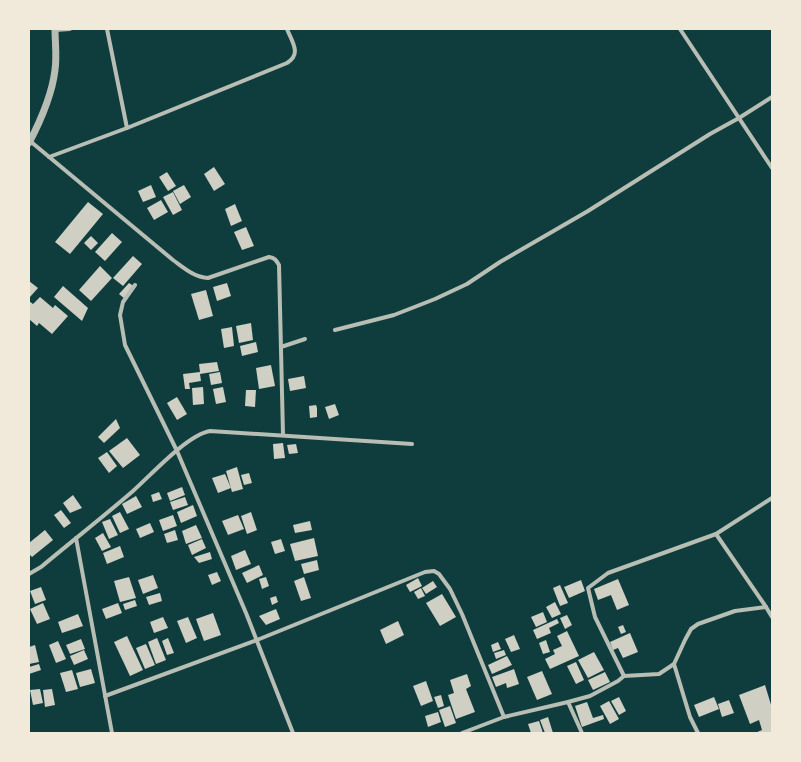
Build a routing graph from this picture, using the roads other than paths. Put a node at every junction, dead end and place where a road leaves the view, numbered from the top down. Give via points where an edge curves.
1 (55, 29) edge
2 (70, 29) edge
3 (107, 29) edge
4 (287, 29) edge
5 (680, 29) edge
6 (772, 97) edge
7 (739, 118) junction
8 (127, 128) junction
9 (29, 142) edge
10 (49, 157) junction
11 (772, 168) edge
12 (135, 284) dead end
13 (335, 330) dead end
14 (304, 339) dead end
15 (281, 347) junction
16 (283, 435) junction
17 (412, 444) dead end
18 (177, 451) junction
19 (772, 498) edge
20 (716, 534) junction
21 (76, 538) junction
22 (29, 574) edge
23 (766, 608) junction
24 (772, 617) edge
25 (257, 640) junction
26 (674, 664) junction
27 (624, 676) junction
28 (105, 696) junction
29 (568, 702) junction
30 (504, 717) junction
31 (112, 733) edge
32 (293, 733) edge
33 (462, 733) edge
34 (582, 733) edge
35 (698, 733) edge

1 - 2 street
1 - 9 street via 55,69 51,91
3 - 8 street
4 - 8 street via 295,55 287,63
5 - 7 street
6 - 7 street
7 - 11 street
7 - 13 street via 466,284 394,315
8 - 10 street
9 - 10 street
10 - 15 street via 172,260 194,275 208,278 269,257 277,261
12 - 18 street via 123,302 120,315 125,345
14 - 15 street
15 - 16 street
16 - 17 street
16 - 18 street via 210,431 204,432
18 - 21 street
18 - 25 street
19 - 20 street
20 - 23 street
20 - 27 street via 608,573 588,588 596,617
21 - 22 street
21 - 28 street
23 - 24 street
23 - 26 street via 735,611 698,624 691,629
25 - 28 street
25 - 30 street via 425,572 434,571 444,579 456,599
25 - 32 street
26 - 27 street via 659,674
26 - 35 street via 690,717
27 - 29 street via 590,696
28 - 31 street
29 - 30 street
29 - 34 street
30 - 33 street

